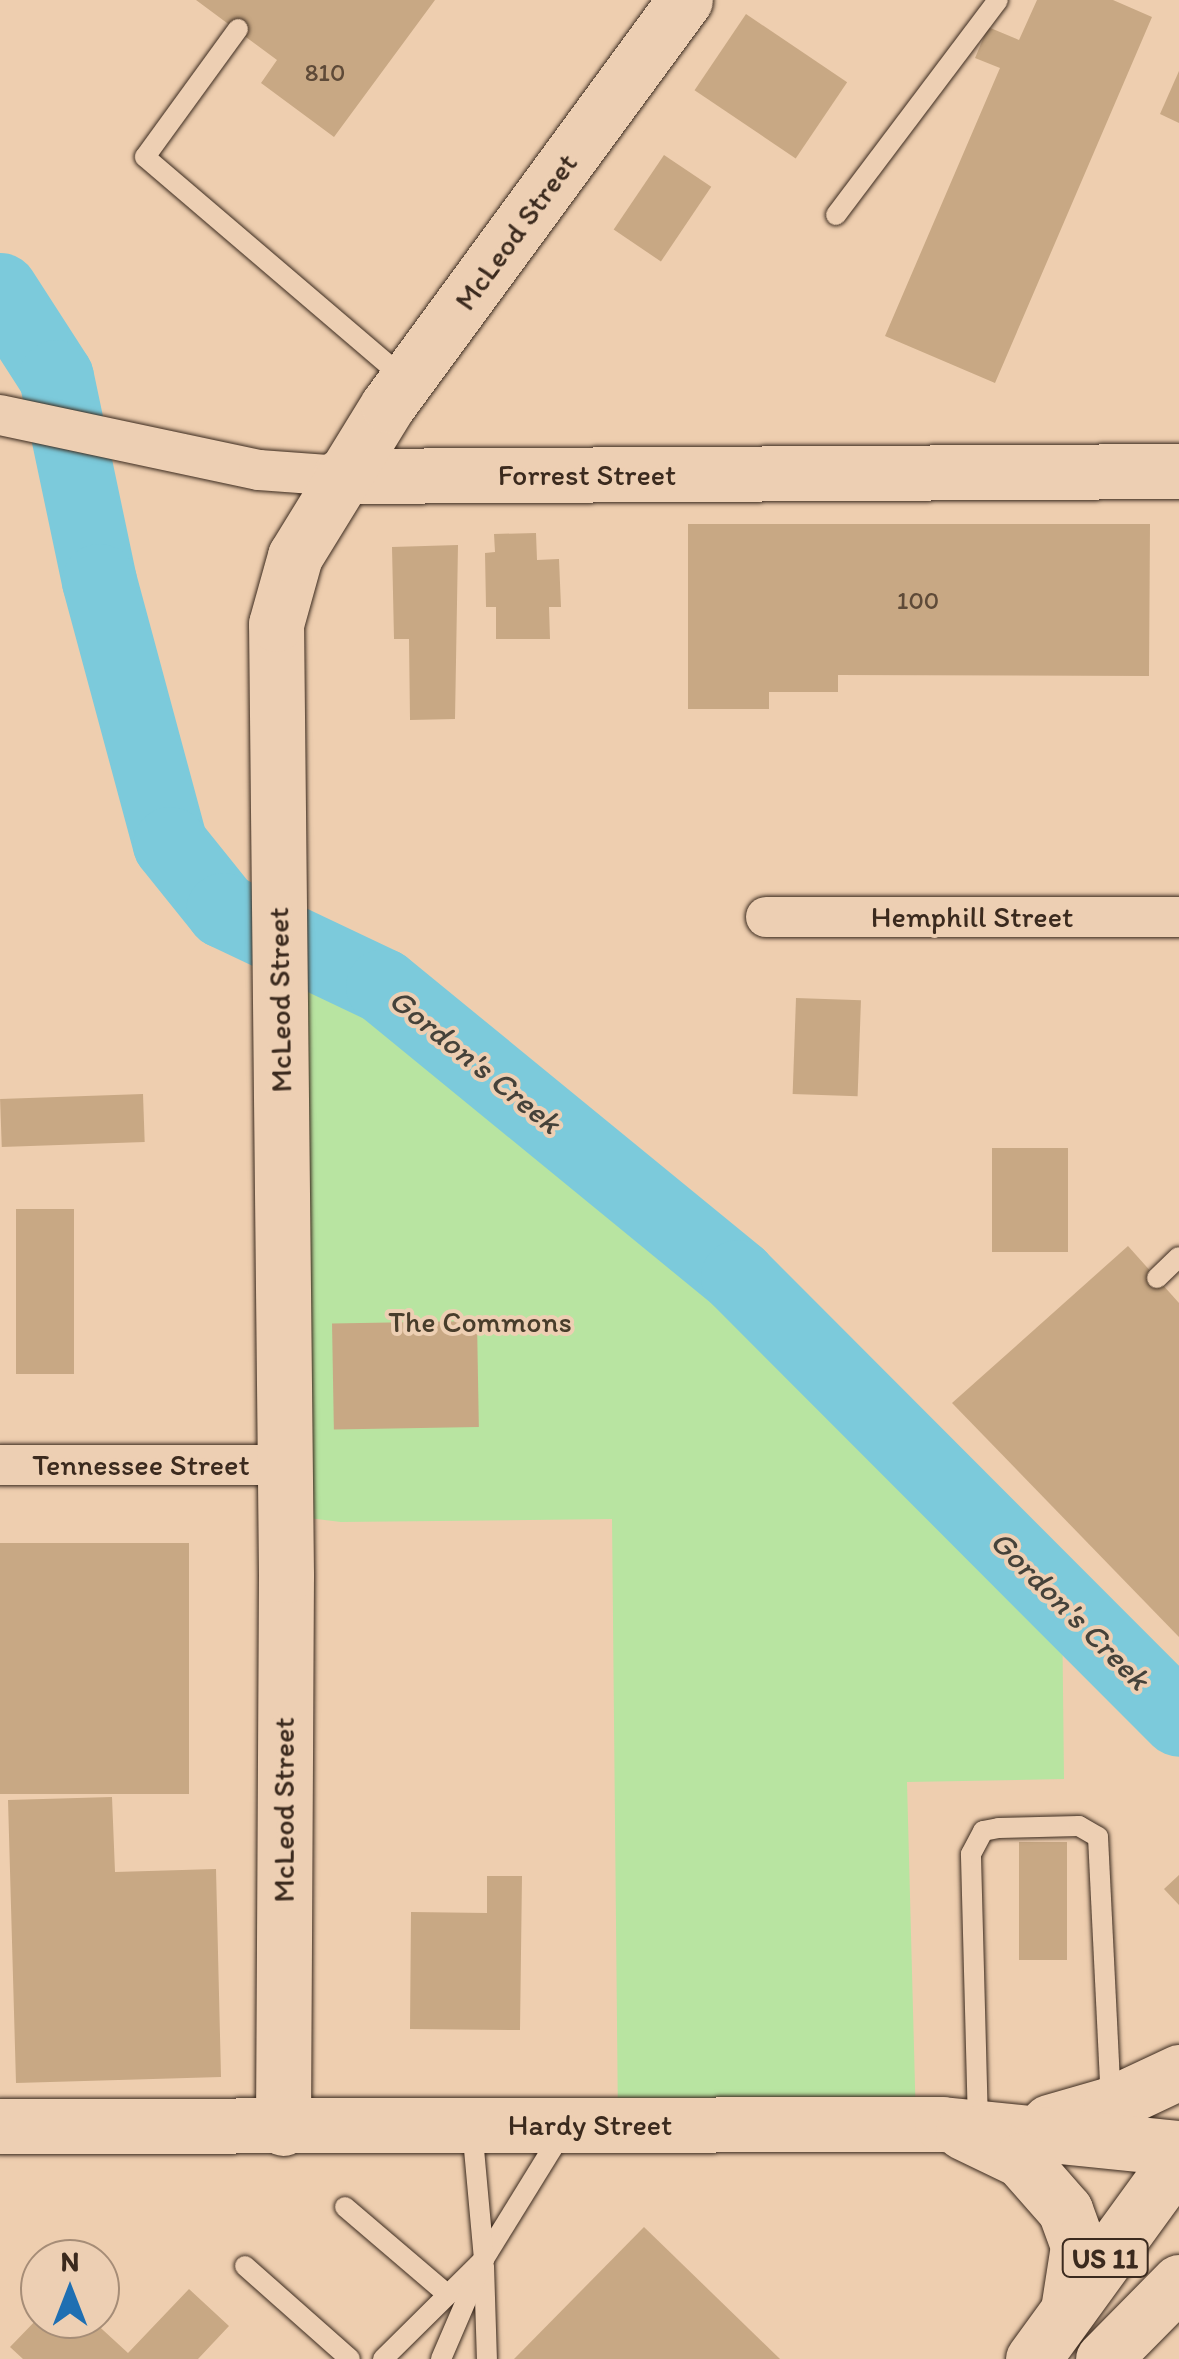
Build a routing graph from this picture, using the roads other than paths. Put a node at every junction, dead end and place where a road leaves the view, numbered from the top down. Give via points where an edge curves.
1 (685, 0) edge
2 (998, 0) edge
3 (238, 29) dead end
4 (836, 216) dead end
5 (406, 381) junction
6 (0, 415) edge
7 (1179, 471) edge
8 (342, 476) junction
9 (766, 917) dead end
10 (1179, 917) edge
11 (1179, 1258) edge
12 (1157, 1278) dead end
13 (0, 1464) edge
14 (283, 1465) junction
15 (1179, 2072) edge
16 (1111, 2104) junction
17 (566, 2125) junction
18 (0, 2126) edge
19 (472, 2126) junction
20 (980, 2126) junction
21 (283, 2128) junction
22 (1179, 2148) edge
23 (1179, 2158) edge
24 (345, 2207) dead end
25 (484, 2258) junction
26 (245, 2266) dead end
27 (1179, 2282) edge
28 (448, 2294) junction
29 (1068, 2310) junction
30 (350, 2359) edge
31 (383, 2359) edge
32 (441, 2359) edge
33 (487, 2359) edge
34 (1033, 2359) edge
35 (1103, 2359) edge

1 - 5 main road, McLeod Street
2 - 4 lane
3 - 5 lane via 146,157
5 - 8 main road, McLeod Street
6 - 8 street, Forrest Street via 259,470
7 - 8 main road, Forrest Street
8 - 14 main road, McLeod Street via 294,556 276,624
9 - 10 street, Hemphill Street
11 - 12 lane
13 - 14 street, Tennessee Street
14 - 21 main road, McLeod Street
15 - 16 main road
16 - 20 main road
16 - 20 lane via 1098,1837 1079,1826 999,1828 983,1831 972,1854
17 - 19 main road, Hardy Street
17 - 20 main road, Hardy Street
17 - 25 lane
18 - 21 main road, Hardy Street
19 - 21 main road, Hardy Street
19 - 25 lane
20 - 22 main road, Hardy Street
20 - 29 main road via 1056,2196 1078,2246
23 - 29 main road, US 11
24 - 28 lane
25 - 28 lane
25 - 32 lane
25 - 33 lane
26 - 30 lane
27 - 35 main road, US 11
28 - 31 lane
29 - 34 main road, US 11

